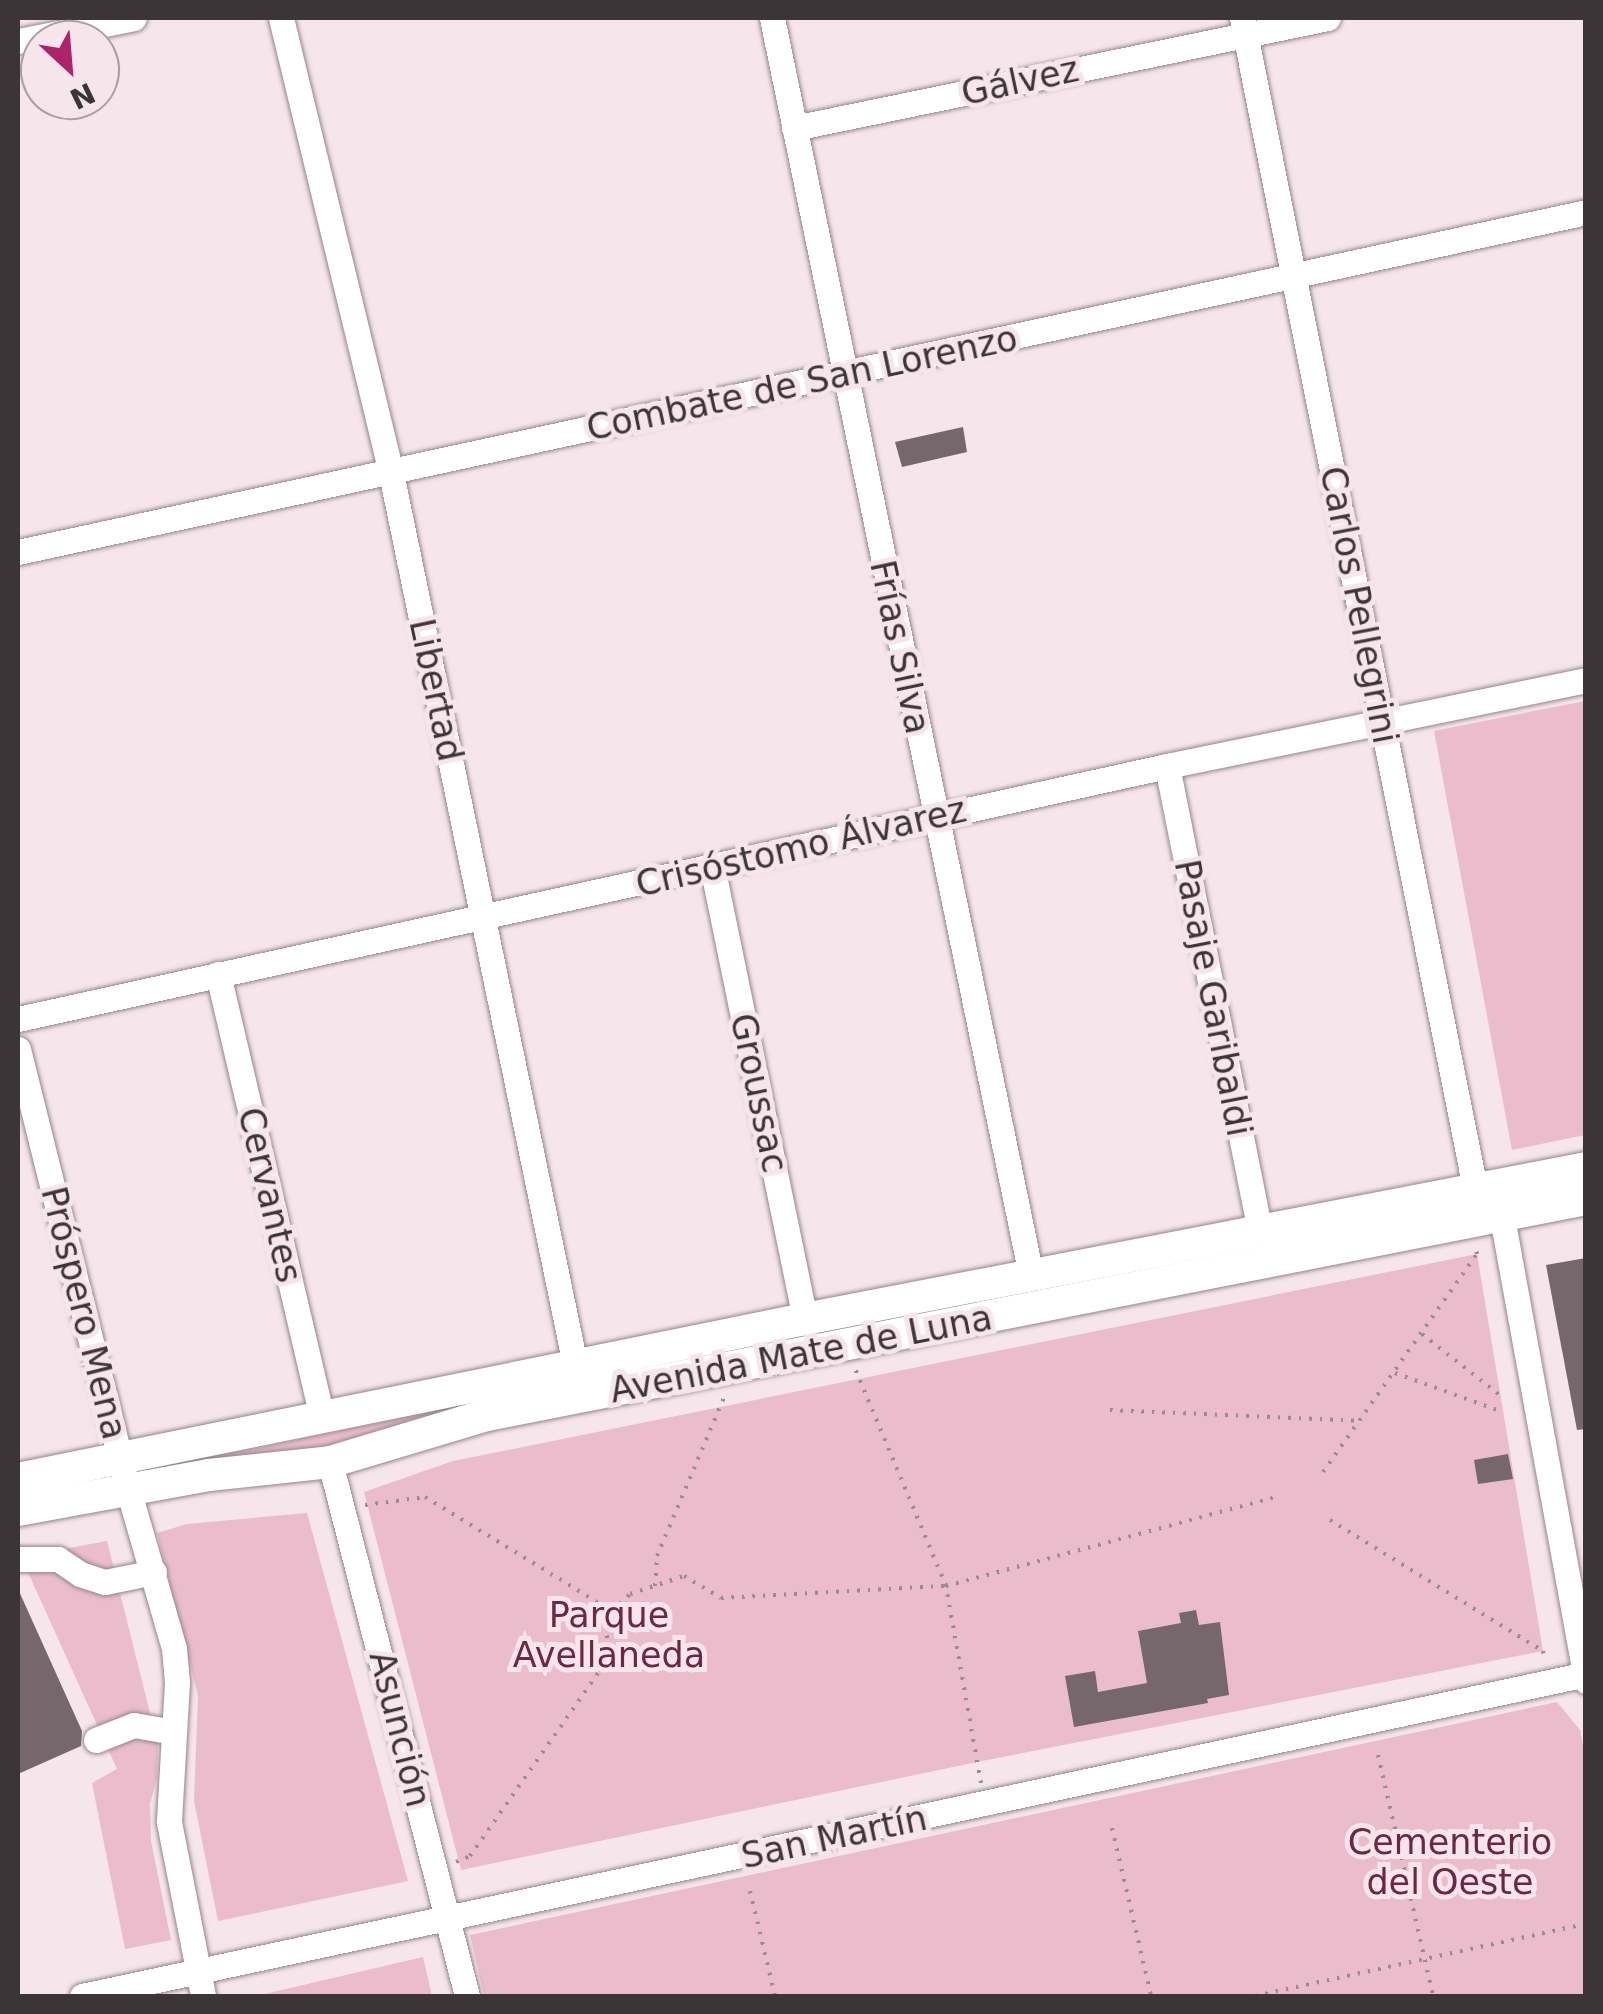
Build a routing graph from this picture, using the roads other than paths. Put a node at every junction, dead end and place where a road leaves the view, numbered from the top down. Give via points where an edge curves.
1 (134, 18) edge
2 (282, 18) edge
3 (772, 18) edge
4 (1328, 18) edge
5 (1244, 26) edge
6 (18, 41) edge
7 (794, 128) junction
8 (1586, 212) edge
9 (1295, 274) junction
10 (844, 374) junction
11 (391, 473) junction
12 (18, 552) edge
13 (1586, 680) edge
14 (1381, 720) junction
15 (1167, 766) junction
16 (935, 816) junction
17 (712, 866) junction
18 (483, 918) junction
19 (218, 974) junction
20 (18, 1019) edge
21 (18, 1050) edge
22 (1586, 1168) edge
23 (1476, 1192) junction
24 (1586, 1199) edge
25 (1502, 1218) junction
26 (1260, 1230) junction
27 (1031, 1275) junction
28 (805, 1319) junction
29 (575, 1366) junction
30 (322, 1416) junction
31 (330, 1462) junction
32 (125, 1474) junction
33 (18, 1479) edge
34 (18, 1510) edge
35 (18, 1558) edge
36 (154, 1572) junction
37 (1585, 1677) edge
38 (172, 1732) junction
39 (96, 1740) dead end
40 (448, 1920) junction
41 (200, 1984) edge
42 (82, 1996) edge
43 (466, 1996) edge

1 - 6 street
2 - 11 street, Libertad
3 - 7 street, Frías Silva
4 - 5 street, Gálvez
5 - 7 street, Gálvez
5 - 9 street, Carlos Pellegrini
7 - 10 street, Frías Silva
8 - 9 street, Combate de San Lorenzo
9 - 10 street, Combate de San Lorenzo
9 - 14 street, Carlos Pellegrini
10 - 11 street, Combate de San Lorenzo
10 - 16 street, Frías Silva
11 - 12 street, Combate de San Lorenzo
11 - 18 street, Libertad
13 - 14 street, Crisóstomo Álvarez
14 - 15 street, Crisóstomo Álvarez
14 - 23 street, Carlos Pellegrini
15 - 16 street, Crisóstomo Álvarez
15 - 26 street, Pasaje Garibaldi
16 - 17 street, Crisóstomo Álvarez
16 - 27 street, Frías Silva
17 - 18 street, Crisóstomo Álvarez
17 - 28 street, Groussac
18 - 19 street, Crisóstomo Álvarez
18 - 29 street, Libertad
19 - 20 street, Crisóstomo Álvarez
19 - 30 street, Cervantes
21 - 32 street, Próspero Mena
22 - 23 main road, Avenida Mate de Luna
23 - 25 street
23 - 26 main road, Avenida Mate de Luna
24 - 25 main road, Avenida Mate de Luna
25 - 31 main road, Avenida Mate de Luna via 486,1415
25 - 37 street
26 - 27 main road, Avenida Mate de Luna
27 - 28 main road, Avenida Mate de Luna
28 - 29 main road, Avenida Mate de Luna
29 - 30 main road, Avenida Mate de Luna
30 - 32 main road, Avenida Mate de Luna
31 - 32 main road, Avenida Mate de Luna
31 - 40 street, Asunción
32 - 33 main road, Avenida Mate de Luna
32 - 34 main road, Avenida Mate de Luna
32 - 36 street, Próspero Mena
35 - 36 street via 58,1559 105,1582
36 - 38 street, Próspero Mena via 176,1665
37 - 40 street, San Martín
38 - 39 street via 134,1725
38 - 41 street, Próspero Mena via 169,1822
40 - 41 street, San Martín
40 - 43 street, Asunción
41 - 42 street, San Martín

